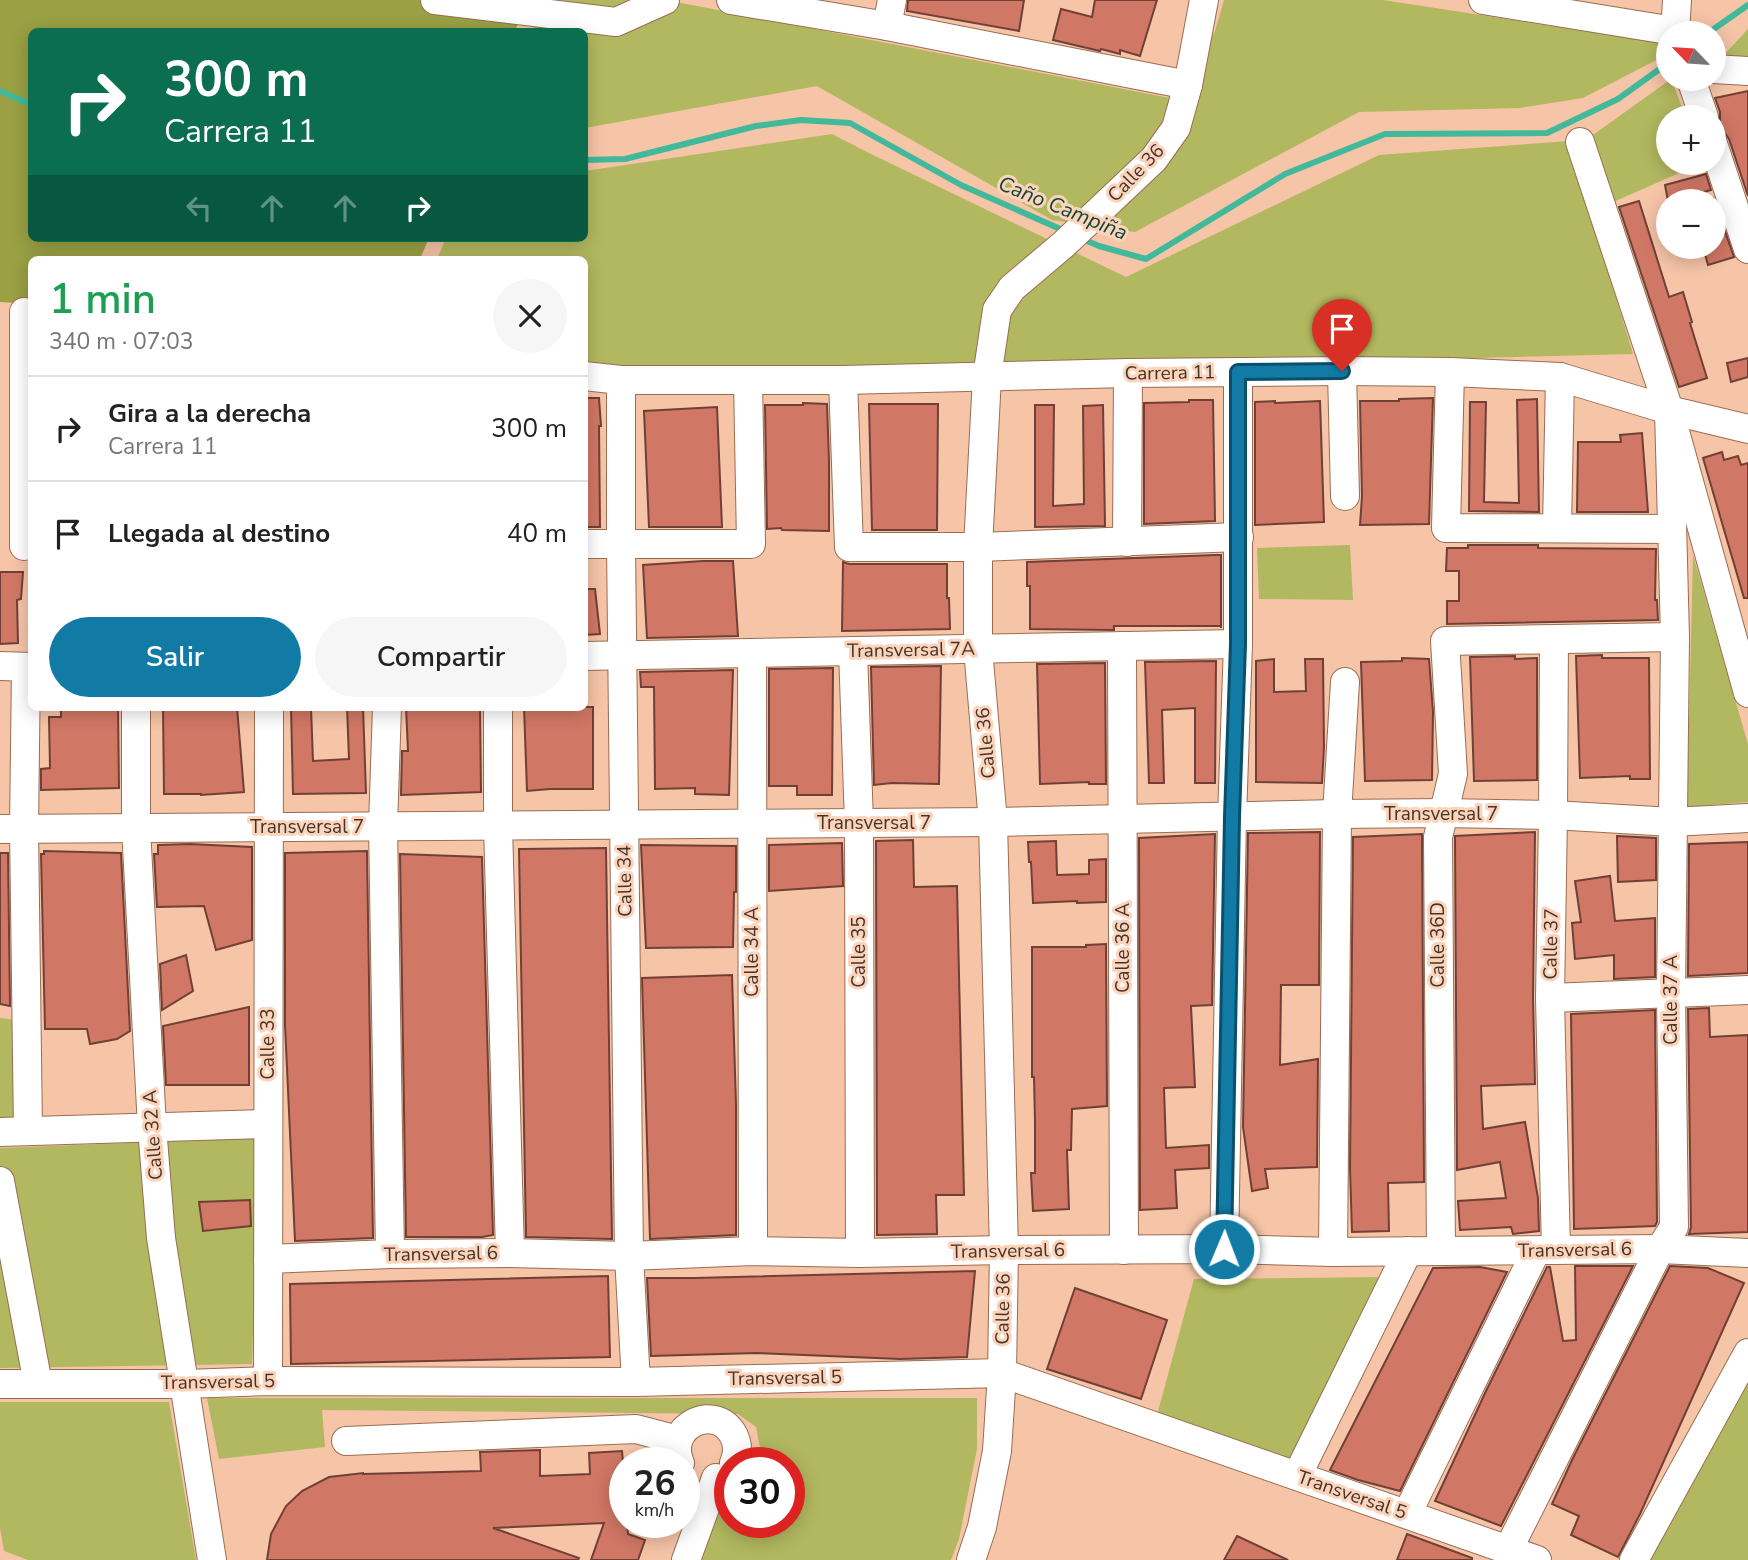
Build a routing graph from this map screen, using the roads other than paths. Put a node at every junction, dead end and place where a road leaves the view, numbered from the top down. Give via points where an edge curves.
1 (435, 0) edge
2 (665, 0) edge
3 (731, 0) edge
4 (1204, 0) edge
5 (1483, 0) edge
6 (1677, 0) edge
7 (469, 2) edge
8 (618, 11) edge
9 (890, 13) edge
10 (1676, 21) edge
11 (1656, 29) edge
12 (1726, 70) edge
13 (1748, 71) edge
14 (1188, 85) junction
15 (1580, 142) dead end
16 (1723, 175) edge
17 (1748, 249) edge
18 (18, 312) edge
19 (1342, 371) junction
20 (1238, 372) junction
21 (1450, 372) junction
22 (1128, 373) junction
23 (588, 376) edge
24 (987, 377) junction
25 (1560, 377) junction
26 (621, 380) junction
27 (748, 380) junction
28 (843, 380) junction
29 (1669, 410) junction
30 (1748, 429) edge
31 (1345, 496) dead end
32 (1557, 528) junction
33 (1672, 529) junction
34 (1239, 537) junction
35 (1127, 541) junction
36 (588, 544) edge
37 (621, 544) junction
38 (19, 546) edge
39 (978, 547) junction
40 (1675, 637) junction
41 (1554, 639) junction
42 (1238, 644) junction
43 (1122, 646) junction
44 (978, 649) junction
45 (853, 651) junction
46 (752, 653) junction
47 (622, 655) junction
48 (588, 656) edge
49 (19, 667) edge
50 (1345, 682) dead end
51 (1748, 694) edge
52 (136, 711) edge
53 (269, 711) edge
54 (387, 711) edge
55 (498, 711) edge
56 (1443, 813) junction
57 (1336, 814) junction
58 (1553, 815) junction
59 (1232, 817) junction
60 (1748, 818) edge
61 (1122, 819) junction
62 (993, 822) junction
63 (1672, 822) junction
64 (859, 823) junction
65 (752, 824) junction
66 (624, 825) junction
67 (498, 826) junction
68 (269, 827) junction
69 (383, 827) junction
70 (136, 828) junction
71 (12, 829) edge
72 (1748, 990) edge
73 (1671, 994) junction
74 (1550, 998) junction
75 (268, 1124) junction
76 (152, 1127) junction
77 (28, 1131) junction
78 (0, 1132) edge
79 (0, 1181) edge
80 (1224, 1249) junction
81 (1660, 1249) junction
82 (1004, 1250) junction
83 (1125, 1250) junction
84 (753, 1251) junction
85 (1408, 1251) junction
86 (1441, 1251) junction
87 (1546, 1251) junction
88 (1333, 1252) junction
89 (510, 1253) junction
90 (1748, 1253) edge
91 (390, 1254) junction
92 (860, 1254) junction
93 (629, 1256) junction
94 (268, 1259) junction
95 (1748, 1353) edge
96 (1002, 1373) junction
97 (268, 1381) junction
98 (636, 1382) junction
99 (0, 1384) edge
100 (38, 1384) junction
101 (185, 1384) junction
102 (346, 1441) dead end
103 (670, 1447) edge
104 (680, 1447) edge
105 (737, 1447) edge
106 (1297, 1476) junction
107 (714, 1499) edge
108 (1408, 1514) junction
109 (1508, 1550) junction
110 (212, 1560) edge
111 (686, 1560) edge
112 (971, 1560) edge
113 (1537, 1560) edge
114 (1634, 1560) edge

1 - 7 street
2 - 8 street
3 - 9 street
4 - 14 street, Calle 36
5 - 11 street
6 - 10 street
7 - 8 street
9 - 14 street
12 - 13 street
14 - 24 street, Calle 36 via 1176,128 1154,159 1012,288 997,310
15 - 29 street
16 - 17 street
18 - 38 street
19 - 20 street, Carrera 11
19 - 21 street, Carrera 11
19 - 31 street
20 - 22 street, Carrera 11
20 - 34 street
21 - 25 street, Carrera 11
21 - 32 street via 1447,528
22 - 24 street, Carrera 11
22 - 35 street
23 - 26 street, Carrera 11
24 - 28 street, Carrera 11
24 - 39 street, Calle 36
25 - 29 street, Carrera 11
25 - 32 street
26 - 27 street, Carrera 11
26 - 37 street, Calle 34
27 - 28 street, Carrera 11
27 - 37 street via 751,544
28 - 39 street via 849,547
29 - 30 street, Carrera 11
29 - 33 street, Calle 37 A
29 - 51 street
32 - 33 street
33 - 40 street, Calle 37 A
34 - 35 street
34 - 42 street
35 - 39 street
36 - 37 street
37 - 47 street, Calle 34
39 - 44 street, Calle 36
40 - 41 street
40 - 63 street, Calle 37 A
41 - 56 street, Calle 36D via 1445,641 1453,774
41 - 58 street, Calle 37
42 - 43 street, Transversal 7A
42 - 59 street
43 - 44 street, Transversal 7A
43 - 61 street, Calle 36 A
44 - 45 street, Transversal 7A
44 - 62 street, Calle 36
45 - 46 street, Transversal 7A
45 - 64 street, Calle 35
46 - 47 street, Transversal 7A
46 - 65 street, Calle 34 A
47 - 48 street, Transversal 7A
47 - 66 street, Calle 34
49 - 71 street
50 - 57 street
52 - 70 street, Calle 32 A
53 - 68 street, Calle 33
54 - 69 street
55 - 67 street
56 - 57 street, Transversal 7
56 - 58 street, Transversal 7
56 - 86 street, Calle 36D via 1438,837
57 - 59 street, Transversal 7
57 - 88 street
58 - 63 street, Transversal 7
58 - 74 street, Calle 37
59 - 61 street, Transversal 7
59 - 80 street
60 - 63 street, Transversal 7
61 - 62 street, Transversal 7
61 - 83 street, Calle 36 A
62 - 64 street, Transversal 7
62 - 82 street, Calle 36
63 - 73 street, Calle 37 A
64 - 65 street, Transversal 7
64 - 92 street, Calle 35
65 - 66 street, Transversal 7
65 - 84 street, Calle 34 A
66 - 67 street, Transversal 7
66 - 93 street, Calle 34
67 - 69 street, Transversal 7
67 - 89 street
68 - 69 street, Transversal 7
68 - 70 street, Transversal 7
68 - 75 street, Calle 33
69 - 91 street
70 - 71 street, Transversal 7
70 - 76 street, Calle 32 A
71 - 77 street
72 - 73 street
73 - 74 street
73 - 81 street, Calle 37 A via 1674,1227
74 - 87 street, Calle 37
75 - 76 street
75 - 94 street, Calle 33
76 - 77 street
76 - 101 street, Calle 32 A via 161,1238
77 - 78 street
79 - 100 street
80 - 83 street, Transversal 6
80 - 88 street, Transversal 6
81 - 87 street, Transversal 6
81 - 90 street, Transversal 6
81 - 109 street, Calle 37 A
82 - 83 street, Transversal 6
82 - 92 street, Transversal 6
82 - 96 street, Calle 36
84 - 92 street, Transversal 6
84 - 93 street, Transversal 6
85 - 86 street, Transversal 6
85 - 88 street, Transversal 6
85 - 106 street
86 - 87 street, Transversal 6
87 - 108 street, Calle 37
89 - 91 street, Transversal 6
89 - 93 street, Transversal 6
91 - 94 street, Transversal 6
93 - 98 street, Calle 34
94 - 97 street, Calle 33
95 - 114 street
96 - 98 street, Transversal 5
96 - 106 street, Transversal 5
96 - 112 street, Calle 36 via 997,1451
97 - 98 street, Transversal 5
97 - 101 street, Transversal 5
99 - 100 street, Transversal 5
100 - 101 street, Transversal 5
101 - 110 street, Calle 32 A
102 - 103 street via 636,1429
104 - 105 street via 682,1432 707,1419 725,1425
106 - 108 street, Transversal 5
107 - 111 street
108 - 109 street, Transversal 5
109 - 113 street, Transversal 5

